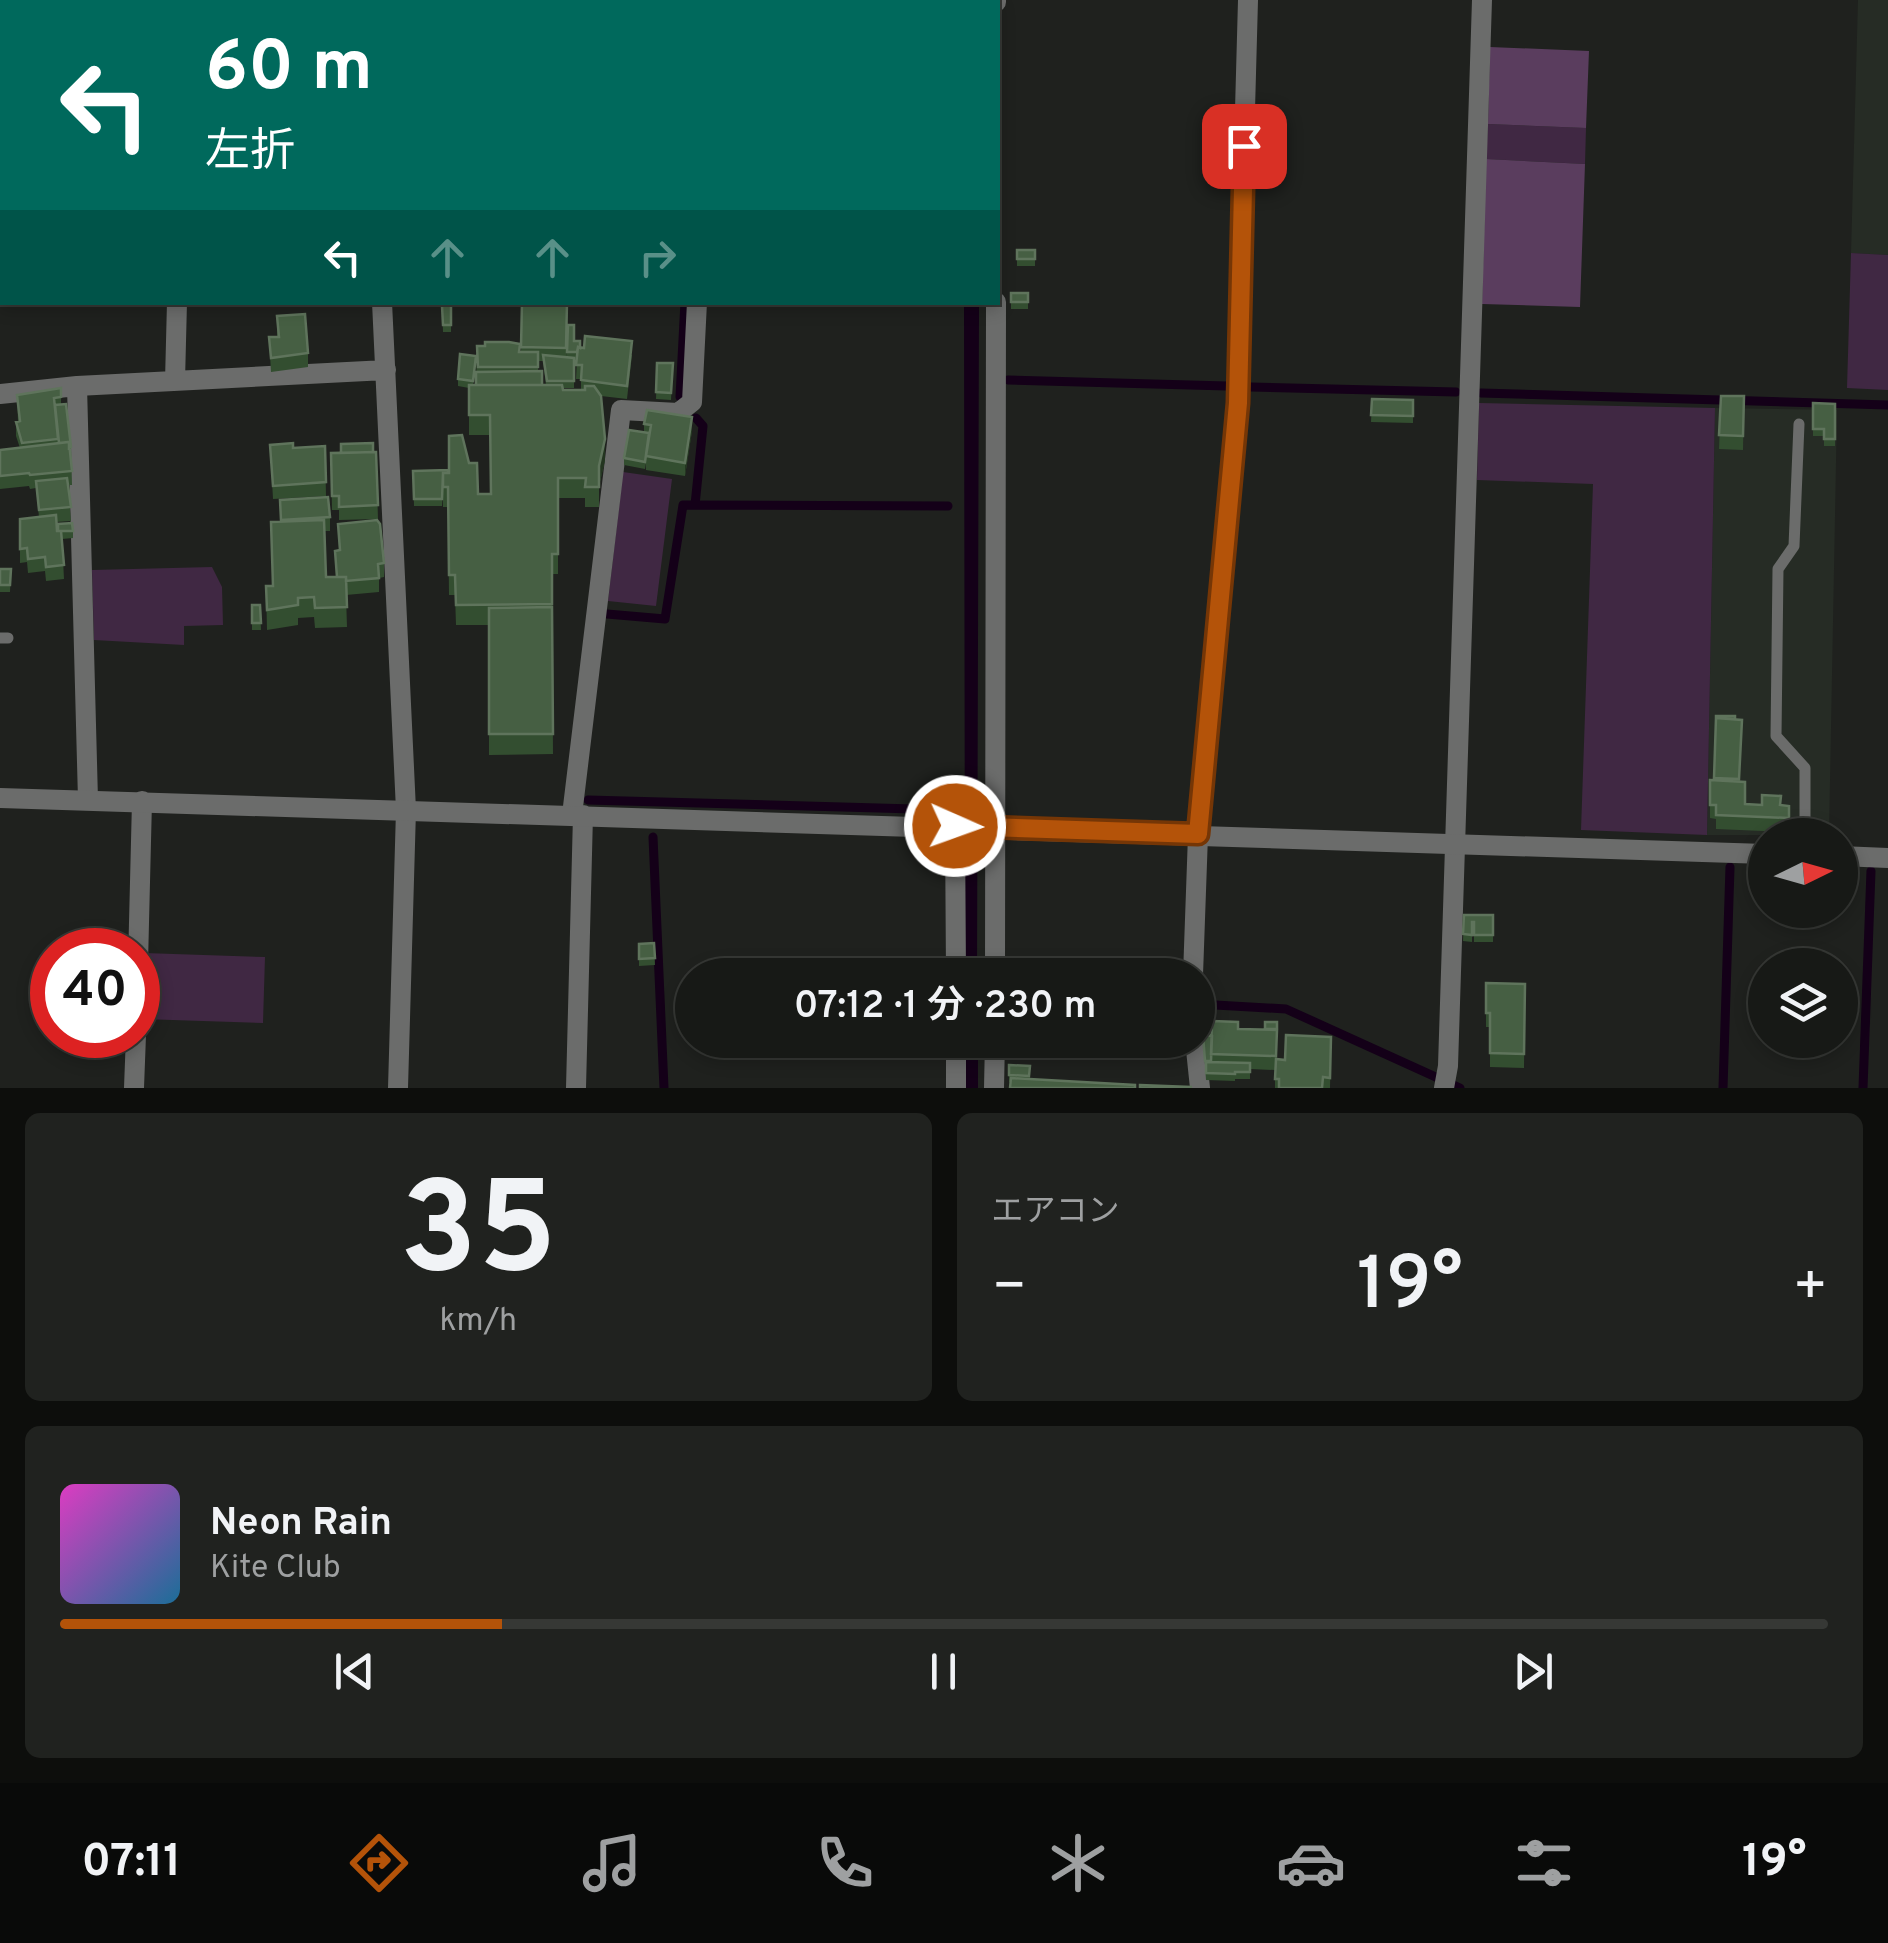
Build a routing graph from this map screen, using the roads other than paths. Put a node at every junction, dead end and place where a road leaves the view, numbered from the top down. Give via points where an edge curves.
1 (1248, 0) edge
2 (1482, 0) edge
3 (177, 305) edge
4 (382, 305) edge
5 (697, 305) edge
6 (996, 305) edge
7 (386, 370) junction
8 (175, 381) junction
9 (78, 386) junction
10 (0, 394) edge
11 (1798, 424) dead end
12 (0, 798) edge
13 (88, 800) junction
14 (142, 801) junction
15 (406, 810) junction
16 (578, 815) junction
17 (1805, 818) edge
18 (957, 826) junction
19 (991, 828) junction
20 (1198, 834) junction
21 (1456, 843) junction
22 (1748, 853) edge
23 (1858, 857) edge
24 (1888, 858) edge
25 (139, 928) edge
26 (956, 958) edge
27 (995, 958) edge
28 (1194, 958) edge
29 (135, 1058) edge
30 (956, 1058) edge
31 (995, 1058) edge
32 (1197, 1058) edge
33 (1445, 1082) edge
34 (134, 1088) edge
35 (398, 1088) edge
36 (576, 1088) edge
37 (956, 1088) edge
38 (994, 1088) edge
39 (1200, 1088) edge

1 - 20 street via 1238,403
2 - 21 street
3 - 8 street
4 - 7 street
5 - 16 street via 692,402 678,413 621,410
6 - 19 street
7 - 8 street
7 - 15 street
8 - 9 street
9 - 10 street
9 - 13 street
11 - 17 lane via 1794,546 1778,569 1776,736 1805,768
12 - 13 street
13 - 14 street
14 - 15 street
14 - 25 street
15 - 16 street
15 - 35 street
16 - 18 street
16 - 36 street
18 - 19 street
18 - 26 street
19 - 20 street
19 - 27 street
20 - 21 street
20 - 28 street
21 - 22 street
21 - 33 street
23 - 24 street
29 - 34 street
30 - 37 street
31 - 38 street
32 - 39 street

